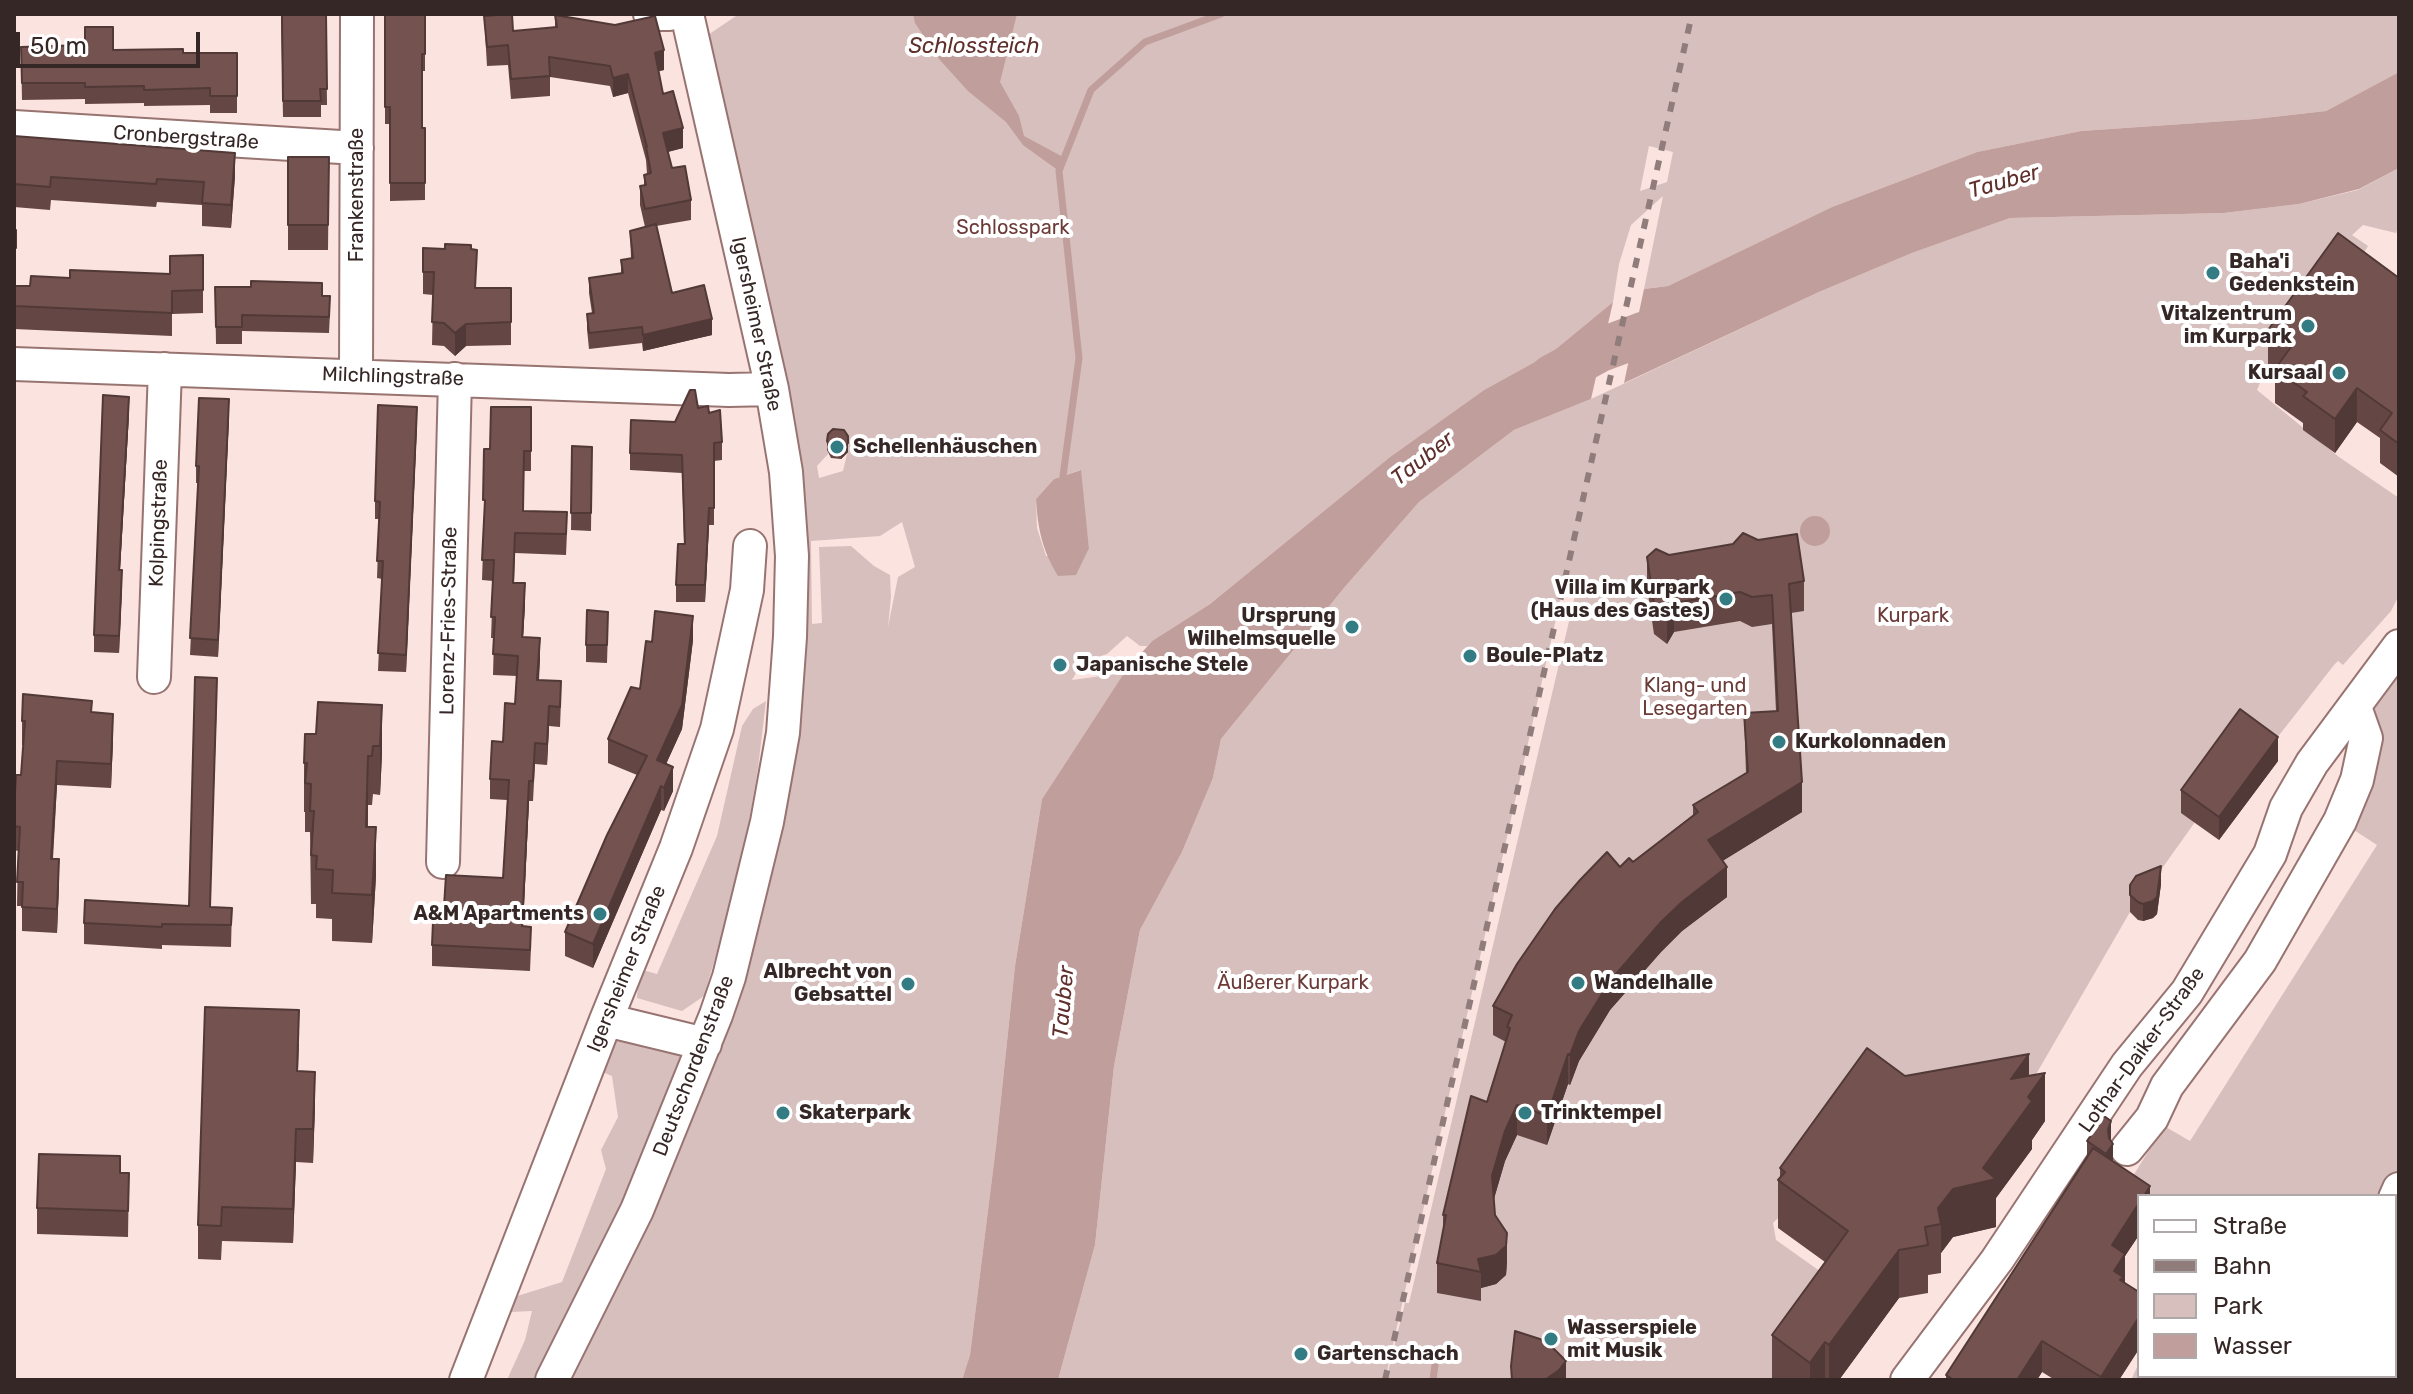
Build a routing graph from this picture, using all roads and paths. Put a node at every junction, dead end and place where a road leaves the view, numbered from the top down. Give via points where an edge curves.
1 (357, 14) edge
2 (650, 14) edge
3 (669, 14) edge
4 (687, 14) edge
5 (14, 127) edge
6 (357, 148) junction
7 (14, 364) edge
8 (165, 369) junction
9 (356, 376) junction
10 (455, 379) junction
11 (772, 389) junction
12 (750, 546) dead end
13 (2399, 646) edge
14 (154, 677) dead end
15 (2355, 707) junction
16 (783, 733) joint
17 (443, 862) dead end
18 (606, 1020) junction
19 (705, 1044) junction
20 (2127, 1149) dead end
21 (466, 1380) edge
22 (552, 1380) edge
23 (1907, 1380) edge

1 - 6 street, Frankenstraße
2 - 3 street
4 - 11 street, Igersheimer Straße
5 - 6 street, Cronbergstraße
6 - 9 street, Frankenstraße
7 - 8 street, Milchlingstraße
8 - 9 street, Milchlingstraße
8 - 14 street, Kolpingstraße
9 - 10 street, Milchlingstraße
10 - 11 street, Milchlingstraße
10 - 17 street, Lorenz-Fries-Straße
11 - 16 street, Igersheimer Straße via 786,472 792,556
12 - 18 street, Igersheimer Straße via 747,590 717,729 676,848
13 - 15 street, Lothar-Daiker-Straße
15 - 20 street, Lothar-Daiker-Straße via 2366,738 2340,821 2260,961
15 - 23 street, Lothar-Daiker-Straße via 2312,763 2286,808 2270,854 2187,992 2127,1065 1997,1260
16 - 19 street, Deutschordenstraße via 729,977
18 - 19 street
18 - 21 street, Igersheimer Straße
19 - 22 street, Deutschordenstraße via 637,1210

